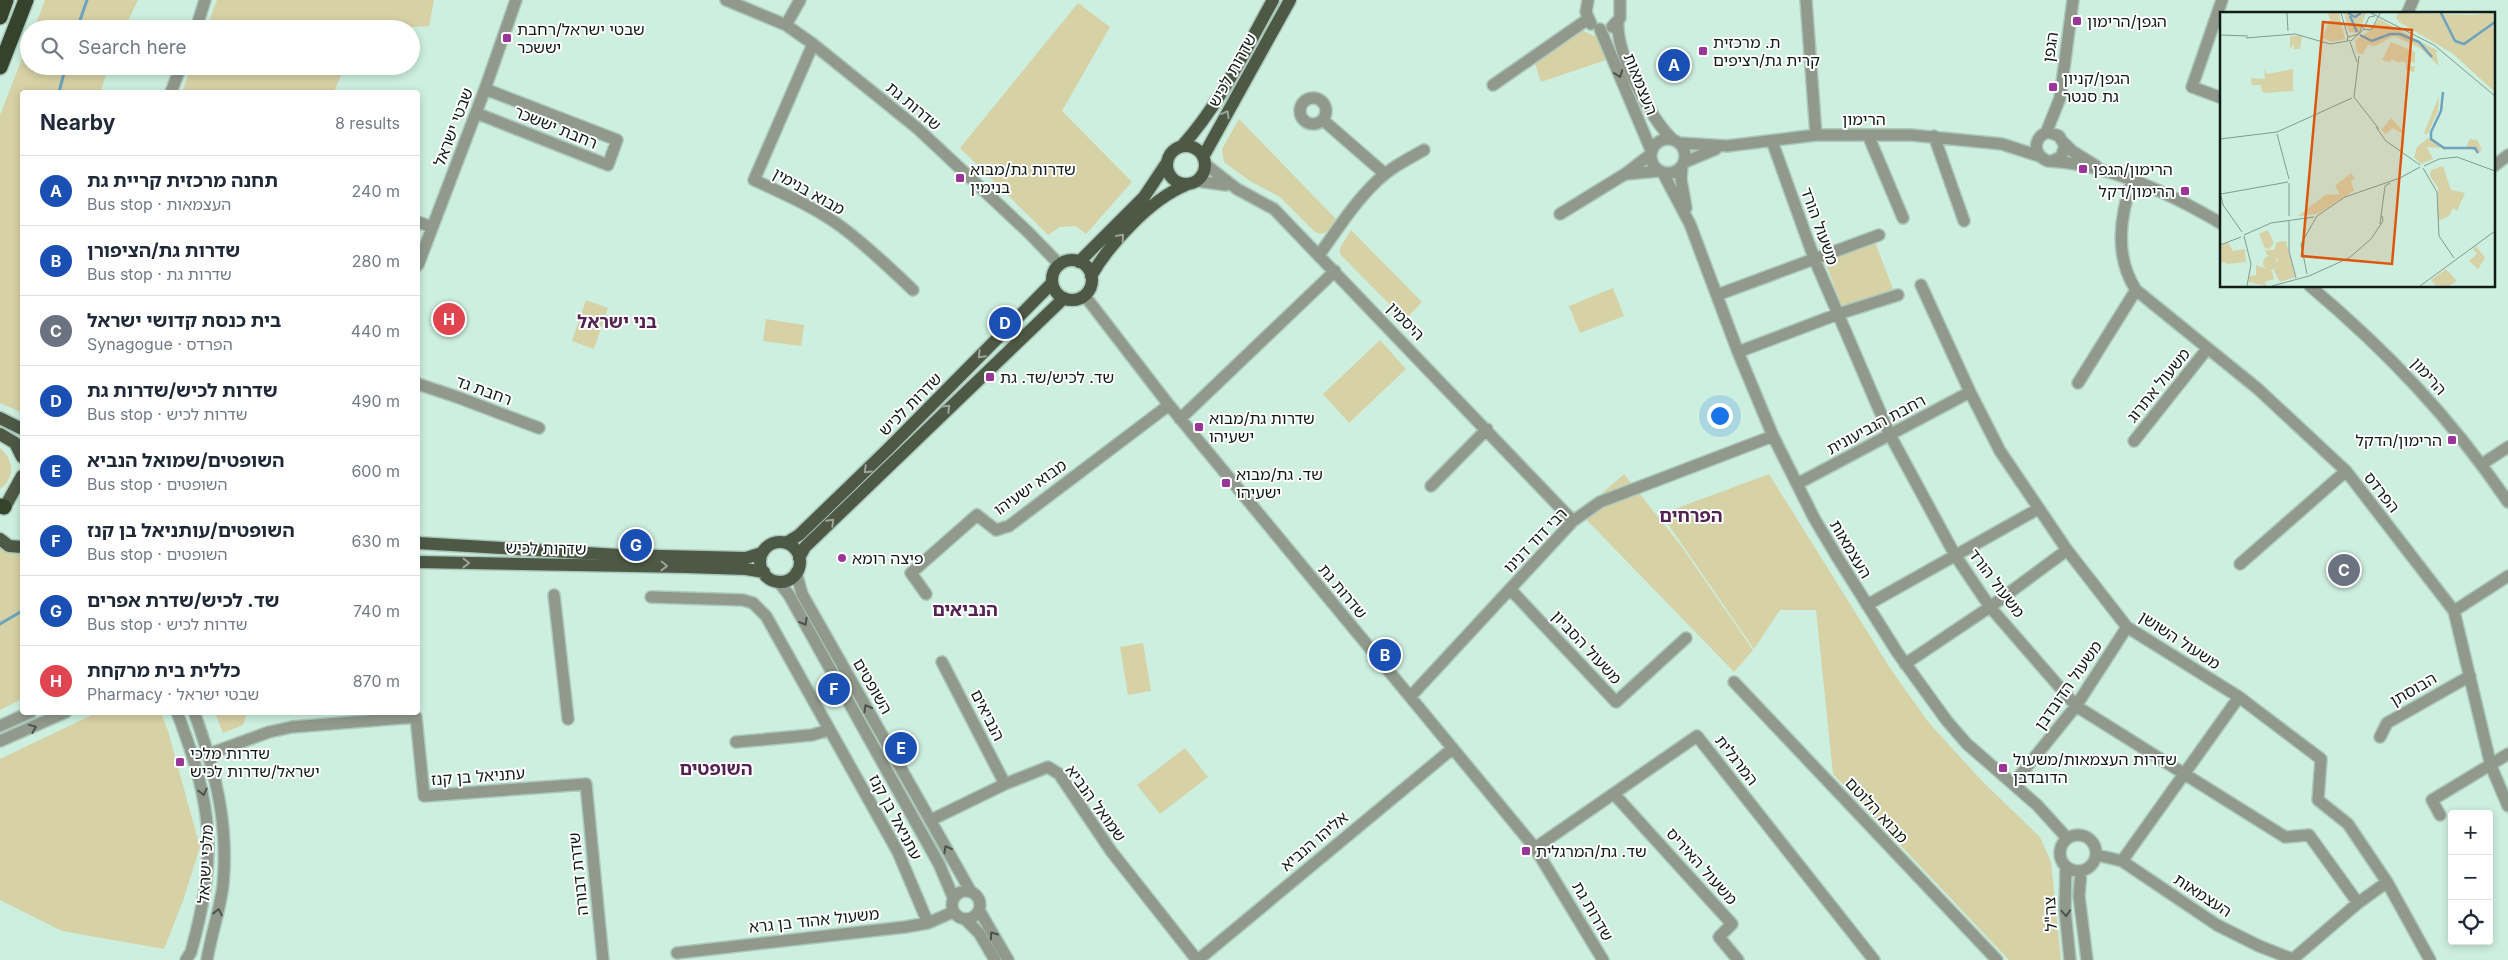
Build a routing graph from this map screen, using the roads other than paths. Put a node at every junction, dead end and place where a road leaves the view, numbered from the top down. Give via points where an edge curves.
1 (6, 0) edge
2 (26, 0) edge
3 (205, 0) edge
4 (516, 0) edge
5 (726, 0) edge
6 (800, 0) edge
7 (1273, 0) edge
8 (1290, 0) edge
9 (1620, 0) edge
10 (1806, 0) edge
11 (2073, 0) edge
12 (2222, 0) edge
13 (2413, 0) edge
14 (1586, 1) edge
15 (2408, 12) edge
16 (0, 17) edge
17 (199, 20) edge
18 (1588, 20) junction
19 (1618, 22) junction
20 (786, 25) junction
21 (1600, 29) junction
22 (813, 44) junction
23 (0, 67) edge
24 (178, 75) edge
25 (1493, 85) dead end
26 (485, 89) junction
27 (172, 90) edge
28 (2220, 97) edge
29 (2060, 98) junction
30 (476, 113) junction
31 (1324, 120) dead end
32 (1816, 135) junction
33 (1868, 135) junction
34 (1934, 136) junction
35 (2042, 136) junction
36 (2063, 140) junction
37 (1676, 141) junction
38 (1772, 141) junction
39 (2002, 144) junction
40 (1182, 146) junction
41 (1727, 146) junction
42 (1424, 150) dead end
43 (1651, 152) junction
44 (2508, 155) edge
45 (2039, 156) junction
46 (1204, 160) junction
47 (2052, 161) junction
48 (1166, 164) junction
49 (1683, 164) junction
50 (2496, 164) edge
51 (2104, 170) junction
52 (1661, 172) junction
53 (1385, 174) junction
54 (1625, 174) junction
55 (2132, 180) junction
56 (1192, 183) junction
57 (1237, 188) junction
58 (1560, 214) dead end
59 (1903, 218) dead end
60 (1964, 221) dead end
61 (420, 223) edge
62 (2220, 223) edge
63 (1690, 224) junction
64 (432, 227) junction
65 (1879, 235) dead end
66 (1319, 255) junction
67 (1814, 258) junction
68 (420, 260) edge
69 (1080, 262) junction
70 (1060, 265) junction
71 (1335, 271) junction
72 (1091, 276) junction
73 (1052, 283) junction
74 (1921, 284) dead end
75 (2312, 288) edge
76 (913, 290) dead end
77 (2136, 290) junction
78 (1898, 294) dead end
79 (1717, 295) junction
80 (1084, 296) junction
81 (1064, 298) junction
82 (1838, 314) junction
83 (2207, 349) junction
84 (1738, 352) junction
85 (2078, 383) dead end
86 (420, 385) edge
87 (1970, 392) junction
88 (1169, 405) junction
89 (0, 418) edge
90 (1180, 418) junction
91 (20, 428) edge
92 (539, 428) dead end
93 (1487, 429) junction
94 (0, 434) edge
95 (1890, 435) junction
96 (1773, 436) junction
97 (2134, 440) dead end
98 (2508, 446) edge
99 (20, 453) edge
100 (2482, 464) junction
101 (2346, 471) junction
102 (20, 479) edge
103 (1797, 484) junction
104 (1431, 486) dead end
105 (20, 502) edge
106 (2508, 502) edge
107 (2, 507) edge
108 (2038, 509) junction
109 (1573, 521) junction
110 (0, 539) edge
111 (420, 543) edge
112 (786, 543) junction
113 (20, 547) edge
114 (2066, 550) junction
115 (762, 553) junction
116 (1955, 555) junction
117 (799, 558) junction
118 (420, 562) edge
119 (2240, 564) dead end
120 (764, 572) junction
121 (796, 572) junction
122 (2508, 576) edge
123 (778, 581) junction
124 (1510, 589) junction
125 (926, 594) dead end
126 (554, 595) dead end
127 (651, 597) dead end
128 (1867, 606) junction
129 (1990, 606) junction
130 (2454, 611) junction
131 (2128, 627) junction
132 (1686, 638) dead end
133 (942, 662) dead end
134 (1906, 664) junction
135 (2470, 676) junction
136 (1734, 682) dead end
137 (1411, 696) junction
138 (2239, 697) junction
139 (2076, 706) junction
140 (24, 715) edge
141 (59, 715) edge
142 (178, 715) edge
143 (195, 715) edge
144 (568, 719) dead end
145 (0, 726) edge
146 (830, 730) junction
147 (2380, 737) dead end
148 (0, 741) edge
149 (736, 742) dead end
150 (1452, 748) junction
151 (209, 754) junction
152 (2508, 754) edge
153 (2491, 766) junction
154 (2184, 774) junction
155 (586, 784) joint
156 (1005, 784) junction
157 (2013, 784) junction
158 (1614, 794) junction
159 (2508, 806) edge
160 (2440, 815) dead end
161 (931, 820) junction
162 (2067, 838) junction
163 (1535, 848) junction
164 (2096, 855) junction
165 (2122, 860) junction
166 (2066, 866) junction
167 (2081, 871) junction
168 (2387, 882) junction
169 (971, 892) junction
170 (953, 897) junction
171 (2358, 903) junction
172 (979, 910) junction
173 (953, 912) junction
174 (966, 920) junction
175 (928, 923) junction
176 (677, 953) dead end
177 (186, 960) edge
178 (207, 960) edge
179 (603, 960) edge
180 (995, 960) edge
181 (1008, 960) edge
182 (1197, 960) edge
183 (1603, 960) edge
184 (1738, 960) edge
185 (1874, 960) edge
186 (1997, 960) edge
187 (2070, 960) edge
188 (2087, 960) edge
189 (2294, 960) edge
190 (2430, 960) edge

1 - 16 highway
2 - 23 highway
3 - 17 street
4 - 26 street, שבטי ישראל
5 - 20 street, שדרות גת
6 - 20 street
7 - 40 main road, שדרות לכיש via 1220,97 1200,127
46 -> 8 main road, שדרות לכיש
9 - 19 street, העצמאות via 1622,12
10 - 32 street
11 - 29 street, הגפן
12 - 28 street via 2192,87
13 - 15 street
14 - 18 street
18 - 21 street
18 - 25 street
19 - 21 street
19 - 37 street, העצמאות via 1618,38 1634,76 1657,121
20 - 22 street, שדרות גת
21 -> 43 street, העצמאות
22 - 70 street, שדרות גת via 917,128
22 - 76 street, מבוא בנימין via 754,180 792,197 842,227
24 - 27 street
26 - 30 street, שבטי ישראל
26 - 30 street, רחבת יששכר via 616,140 608,165
29 - 35 street, הגפן
29 - 36 street, הגפן
30 - 64 street, שבטי ישראל
31 - 53 street
32 - 33 street, הרימון
32 - 38 street, הרימון
33 - 34 street, הרימון
33 - 59 street
34 - 39 street, הרימון
34 - 60 street
35 - 36 street via 2053,132
35 - 39 street, הרימון
35 - 45 street via 2036,147
36 - 47 street via 2062,155
36 - 51 street via 2075,154
37 - 41 street, הרימון
37 - 43 street via 1662,140
37 - 49 street via 1685,152
38 - 41 street, הרימון
38 - 67 street, משעול הורד
39 - 45 street, הרימון
40 - 46 main road via 1195,148
40 - 48 main road via 1171,152
41 - 49 street, הרימון
42 - 53 street
43 - 52 street via 1652,164
43 - 54 street
44 - 50 street
45 - 47 street
46 - 56 main road via 1204,170
46 - 57 street, היסמין
47 - 51 street
48 - 56 main road via 1174,180
48 - 69 main road via 1144,197
49 - 52 street via 1674,172
49 - 63 street, העצמאות via 1682,187
51 - 55 street
52 - 54 street
52 - 63 street, העצמאות
53 - 66 street via 1359,201
54 - 58 street
55 - 62 street
55 - 77 street, הפרדס via 2123,214 2121,256
56 - 57 street, היסמין via 1219,183
72 -> 56 main road via 1119,239 1151,206 1164,195
57 - 66 street, היסמין via 1274,209
61 - 64 street
63 - 79 street, העצמאות
64 - 68 street, שבטי ישראל
65 - 67 street
66 - 71 street, היסמין
67 - 79 street
67 - 82 street, משעול הורד
69 - 70 main road via 1073,260
69 - 72 main road
70 - 73 main road via 1055,270
71 - 90 street
71 - 93 street, היסמין
72 - 80 main road via 1091,287
73 - 81 main road
73 -> 112 main road, שדרות לכיש via 845,491 799,535
74 - 87 street, משעול השושן
75 - 100 street, הרימון via 2409,376
77 - 83 street, הפרדס
77 - 85 street
78 - 82 street
79 - 84 street, העצמאות
80 - 81 main road via 1074,300
80 - 88 street, שדרות גת
117 -> 81 main road, שדרות לכיש via 820,532
82 - 84 street
82 - 95 street, משעול הורד
83 - 97 street, משעול אתרוג
83 - 101 street, הפרדס via 2258,389
84 - 96 street, העצמאות
86 - 92 street, רחבת גד
87 - 95 street, רחבת הגביעונית
87 - 108 street, משעול השושן via 2000,450
88 - 90 street, שדרות גת
88 - 125 street, מבוא ישעיהו via 1009,526 996,530 977,515 911,572
89 - 91 main road
90 - 137 street, שדרות גת
93 - 104 street
93 - 109 street, היסמין
94 - 99 main road via 15,443
95 - 103 street, רחבת הגביעונית
95 - 116 street, משעול הורד
96 - 103 street, העצמאות
96 - 109 street, רבי דוד דנינו via 1600,502
98 - 100 street
100 - 106 street, הרימון
101 - 119 street
101 - 130 street, הפרדס
102 - 107 main road
103 - 128 street, העצמאות
105 - 107 main road
108 - 114 street, משעול השושן
108 - 116 street
109 - 124 street, רבי דוד דנינו
110 - 113 main road via 9,546
111 - 115 main road, שדרות לכיש via 619,555 746,558
112 - 115 main road via 775,542
112 - 117 main road via 796,550
114 - 129 street
114 - 131 street, משעול השושן
115 - 120 main road via 760,563
116 - 128 street
116 - 129 street, משעול הורד
117 - 121 main road
118 -> 120 main road, שדרות לכיש via 686,567
120 - 123 main road
121 - 123 main road via 788,579
161 -> 121 street, השופטים via 802,594
122 - 130 street
123 -> 170 street, השופטים via 789,595 934,855
124 - 132 street, משעול הסביון via 1616,702
124 - 137 street, רבי דוד דנינו
126 - 144 street
127 - 146 street, עתניאל בן קנז via 743,600 758,606
128 - 134 street, העצמאות
129 - 134 street
129 - 139 street, משעול הורד
130 - 135 street, הפרדס
131 - 138 street, משעול השושן
131 - 139 street, משעול הדובדבן
133 - 156 street, הנביאים
134 - 157 street, העצמאות via 1967,744
135 - 147 street, הבוסתן via 2387,724
135 - 153 street, הפרדס
136 - 186 street, מבוא הלוטם
137 - 150 street, שדרות גת
138 - 154 street
138 - 168 street, משעול השושן via 2321,759 2318,800 2348,824
139 - 154 street, משעול הורד
139 - 157 street, משעול הדובדבן
140 - 145 street
148 -> 141 street
142 -> 177 street, מלכי ישראל via 199,775 209,840 206,894
143 - 151 street, מלכי ישראל
146 - 149 street via 812,735
146 - 175 street, עתניאל בן קנז via 898,852
150 - 163 street, שדרות גת
150 - 182 street, אליהו הנביא
151 - 155 street, עתניאל בן קנז via 292,727 416,717 424,796
178 -> 151 street, מלכי ישראל via 225,859 222,808
152 - 153 street
153 - 159 street, הפרדס
153 - 160 street via 2432,800
154 - 165 street
154 - 171 street, משעול הורד via 2285,837 2309,835
155 - 179 street, שדרת דבורה
156 - 161 street, שמואל הנביא
156 - 182 street, שמואל הנביא via 1048,766 1059,774 1111,851
157 - 162 street, העצמאות
158 - 163 street, המרגלית
158 - 184 street, משעול האיריס via 1732,924 1719,937
158 - 185 street, המרגלית via 1697,736
169 -> 161 street, השופטים
162 - 164 street via 2081,834 2090,838
162 - 166 street via 2060,852
163 - 183 street, שדרות גת
164 - 165 street, העצמאות
164 - 167 street via 2093,864
165 - 189 street, העצמאות via 2217,924
166 - 167 street
166 -> 187 street, צה"ל via 2065,910
167 - 188 street, צה"ל via 2079,896
168 - 171 street
168 - 190 street, משעול השושן
169 - 170 street via 959,892
169 - 172 street via 979,899
170 - 173 street
171 - 189 street
172 - 174 street via 976,916
181 -> 172 street
173 - 174 street
173 - 175 street, משעול אהוד בן גרא
174 - 180 street via 979,933
175 - 176 street, משעול אהוד בן גרא

